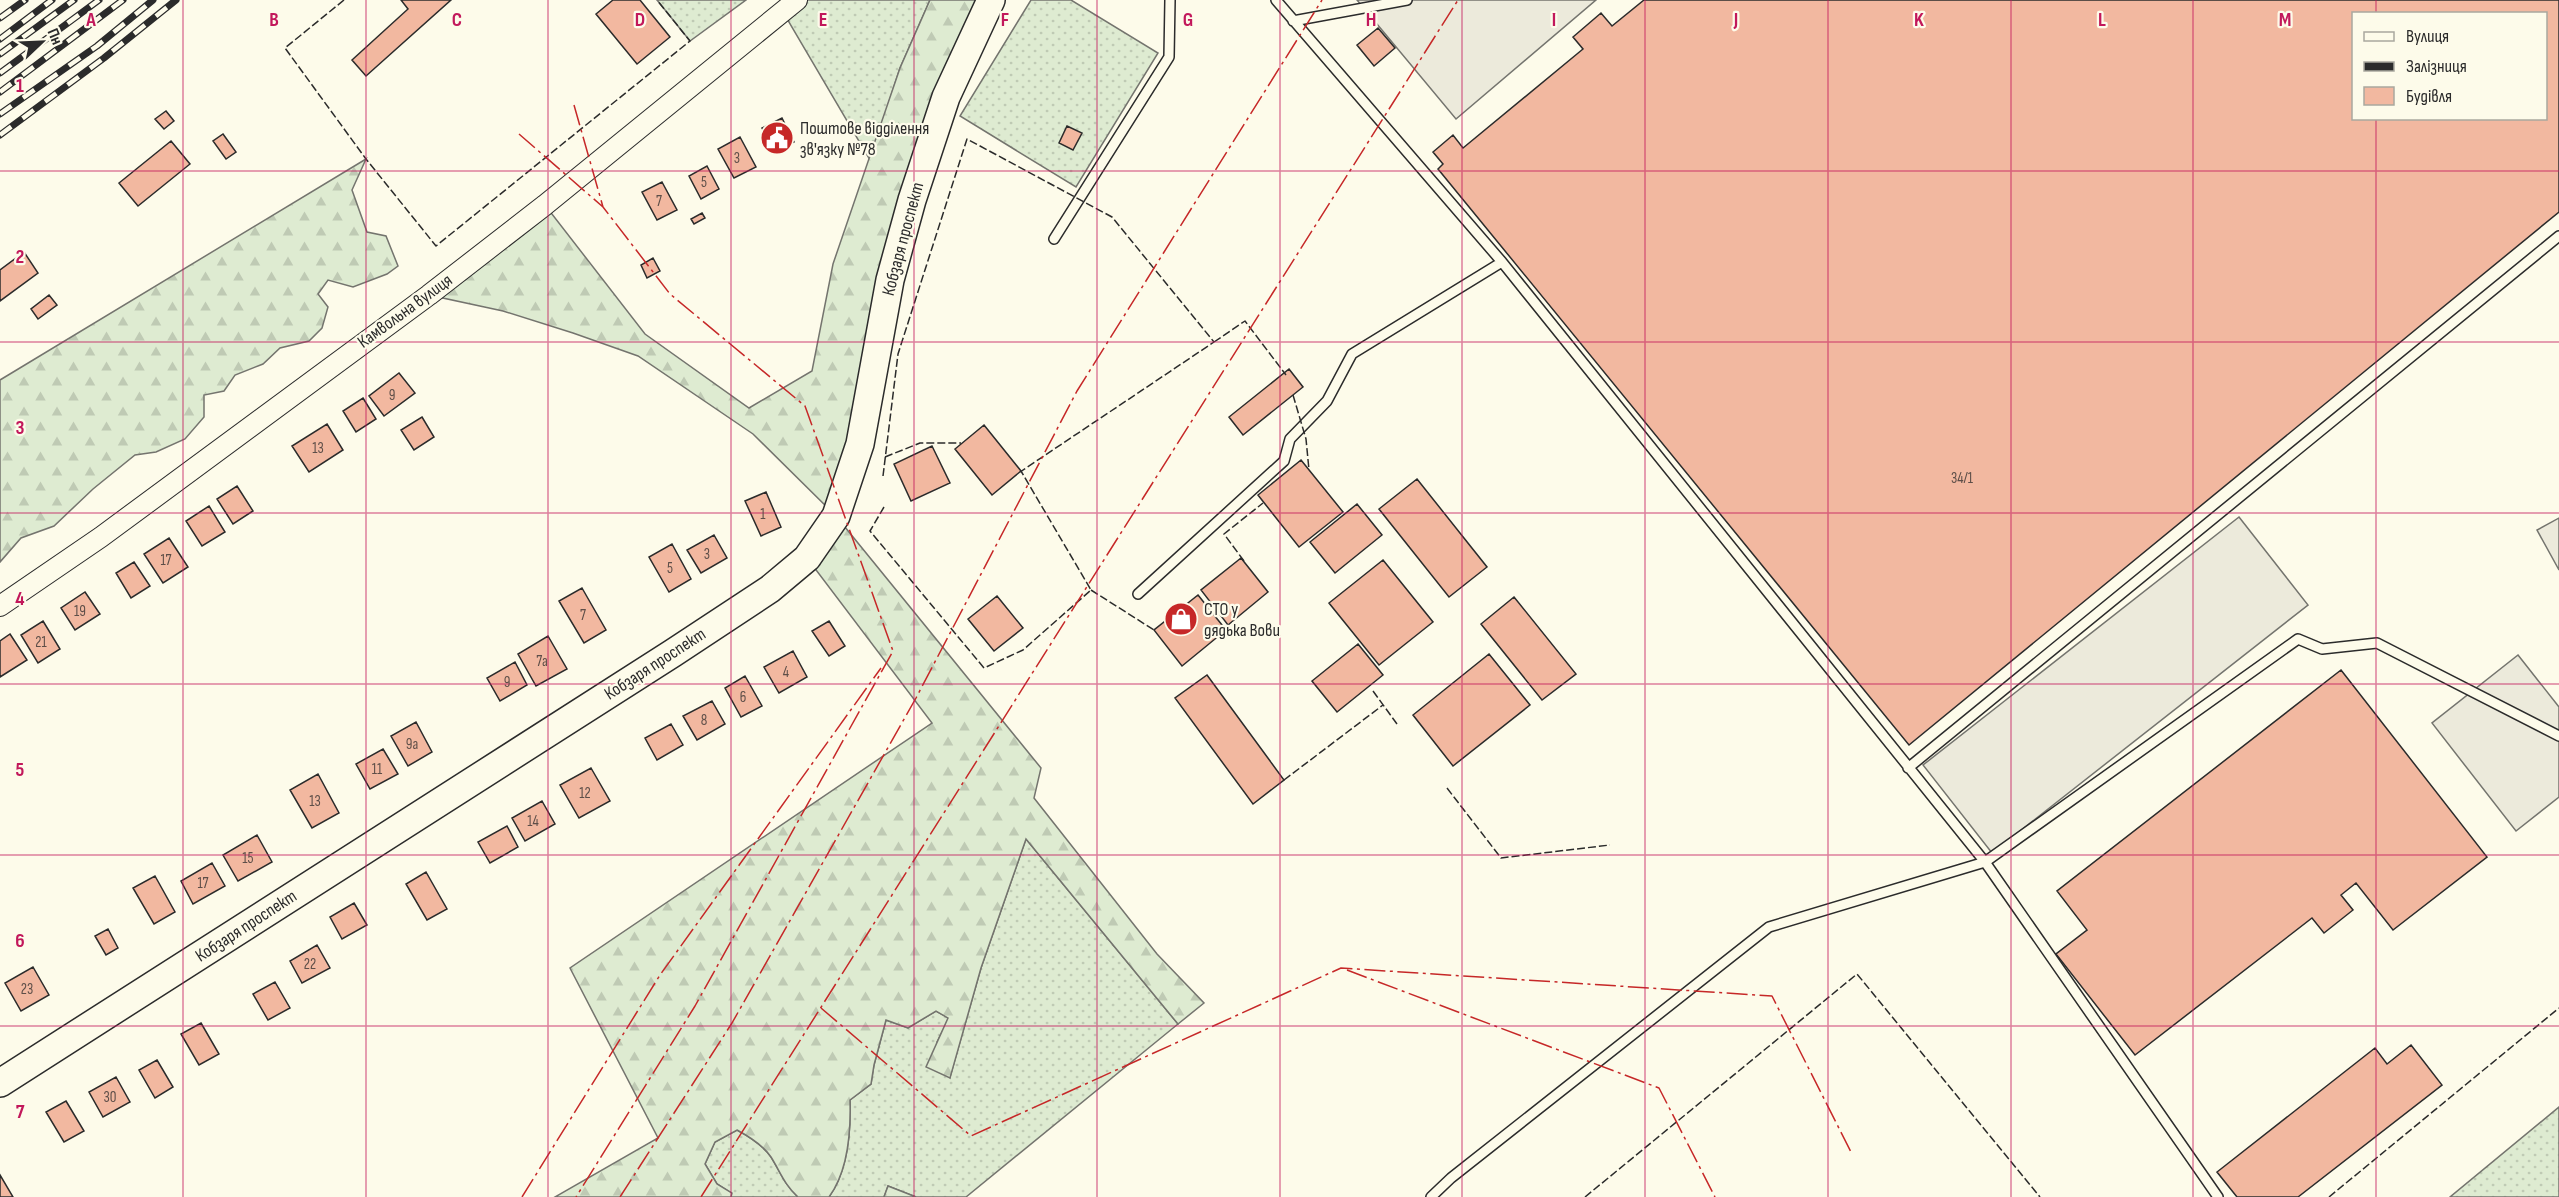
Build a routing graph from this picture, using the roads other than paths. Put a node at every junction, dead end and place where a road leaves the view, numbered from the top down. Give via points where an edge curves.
1 (797, 0) edge
2 (991, 0) edge
3 (1170, 0) edge
4 (1275, 0) edge
5 (1407, 0) edge
6 (1293, 21) junction
7 (2559, 236) edge
8 (1054, 239) dead end
9 (1502, 262) junction
10 (1138, 594) dead end
11 (0, 606) edge
12 (2559, 736) edge
13 (1908, 768) junction
14 (1985, 862) junction
15 (0, 1083) edge
16 (1431, 1197) edge
17 (2218, 1197) edge

1 - 11 street, Камвольна вулиця via 545,206 429,295 101,537
2 - 15 main road, Кобзаря проспект via 946,97 912,200 890,280 850,479 836,516 807,558 770,589 673,653
3 - 8 lane via 1169,57
4 - 6 lane
5 - 6 lane
6 - 9 lane
7 - 13 lane
9 - 10 lane via 1352,354 1327,401 1290,439 1284,461
9 - 13 lane
12 - 14 lane via 2377,643 2322,649 2298,639
13 - 14 lane
14 - 16 lane via 1769,927
14 - 17 lane

